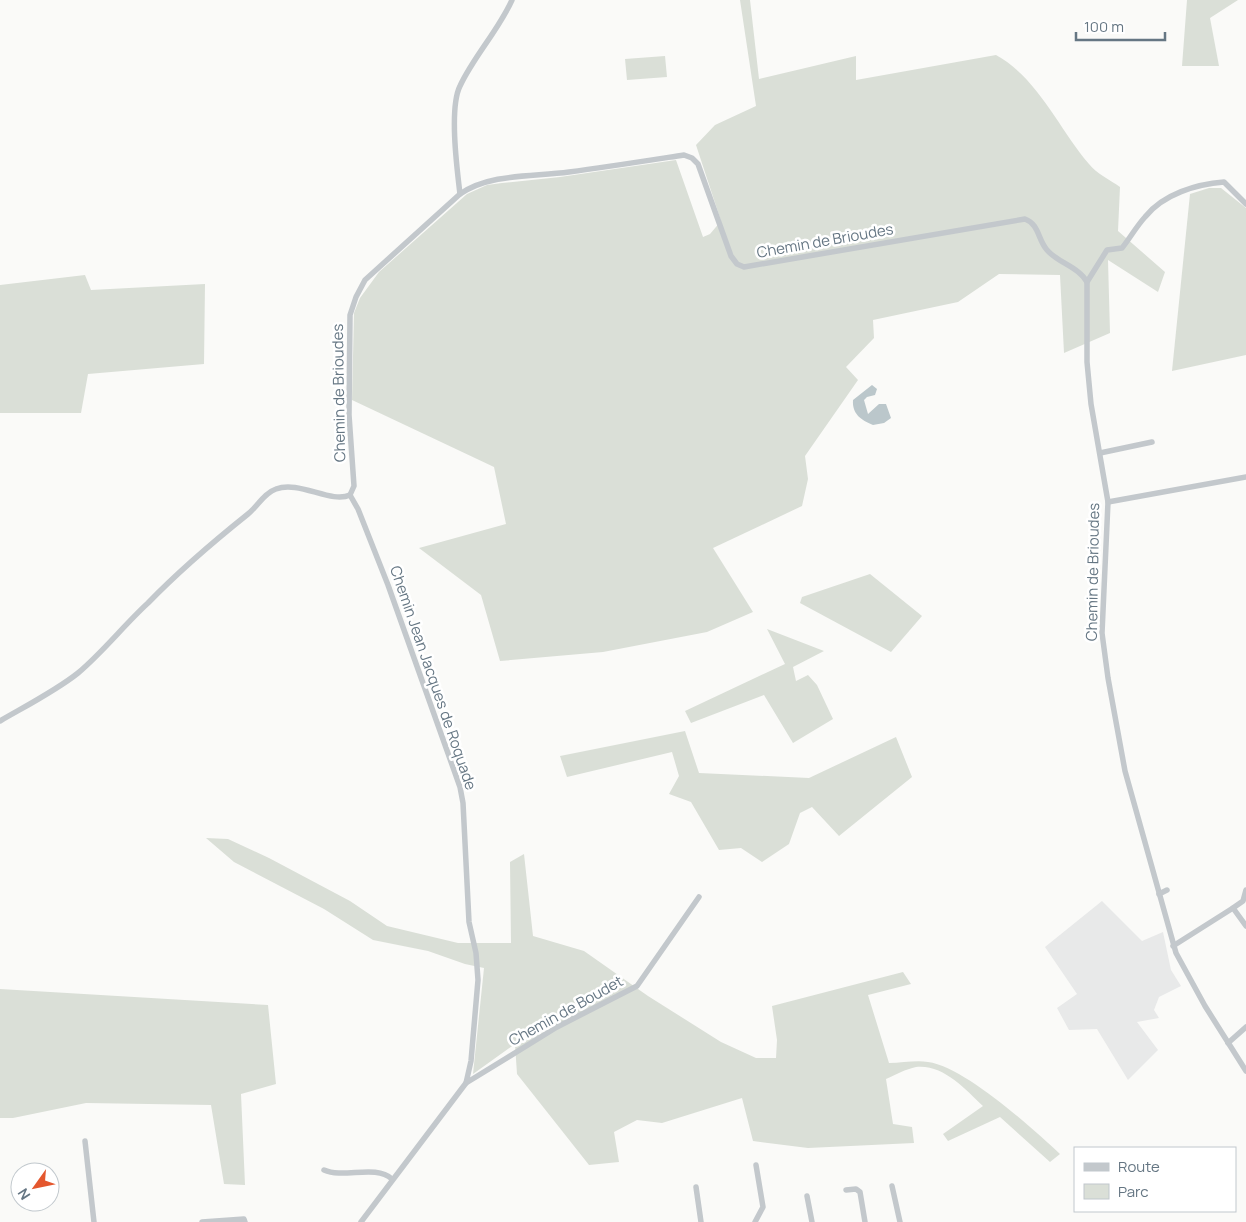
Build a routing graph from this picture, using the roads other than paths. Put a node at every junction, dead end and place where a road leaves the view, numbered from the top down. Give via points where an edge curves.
1 (512, 0) edge
2 (460, 194) junction
3 (1246, 204) edge
4 (1087, 282) junction
5 (1152, 442) dead end
6 (1100, 452) junction
7 (1246, 477) edge
8 (350, 496) junction
9 (1108, 502) junction
10 (0, 721) edge
11 (1167, 890) dead end
12 (1246, 890) edge
13 (1159, 894) junction
14 (699, 897) dead end
15 (1233, 908) junction
16 (1246, 926) edge
17 (1173, 946) junction
18 (1246, 1027) edge
19 (1228, 1043) junction
20 (1246, 1071) edge
21 (466, 1083) junction
22 (85, 1141) dead end
23 (756, 1165) dead end
24 (324, 1170) dead end
25 (392, 1179) junction
26 (892, 1186) dead end
27 (696, 1187) dead end
28 (846, 1190) dead end
29 (807, 1196) dead end
30 (94, 1222) edge
31 (202, 1222) edge
32 (245, 1222) edge
33 (361, 1222) edge
34 (701, 1222) edge
35 (755, 1222) edge
36 (812, 1222) edge
37 (866, 1222) edge
38 (900, 1222) edge

1 - 2 street via 459,87 455,105
2 - 4 street, Chemin de Brioudes via 485,181 684,155 698,164 730,256 736,264 744,267 1025,219 1036,227 1047,251 1083,275
2 - 8 street, Chemin de Brioudes via 365,280 356,297 349,333 349,415 354,486
3 - 4 street via 1224,182 1206,183 1184,190 1146,215 1122,248 1107,250
4 - 6 street, Chemin de Brioudes via 1091,404
5 - 6 street
6 - 9 street, Chemin de Brioudes
7 - 9 street
8 - 10 street via 344,498 285,487 268,493 255,508 211,542 77,674
8 - 21 street, Chemin Jean Jacques de Roquade via 391,593 462,795 469,922 478,980
9 - 13 street, Chemin de Brioudes via 1102,633 1126,771
11 - 13 street
12 - 15 street via 1243,900
13 - 17 street, Chemin de Brioudes
14 - 21 street, Chemin de Boudet via 637,986 557,1027
15 - 16 street
15 - 17 street
17 - 19 street, Chemin de Brioudes via 1204,1006
18 - 19 street
19 - 20 street, Chemin de Brioudes
21 - 25 street, Chemin Jean Jacques de Roquade
22 - 30 street
23 - 35 street via 763,1207
24 - 25 street via 383,1173
25 - 33 street, Chemin Jean Jacques de Roquade
26 - 38 street
27 - 34 street
28 - 37 street via 860,1192
29 - 36 street
31 - 32 street via 244,1219

